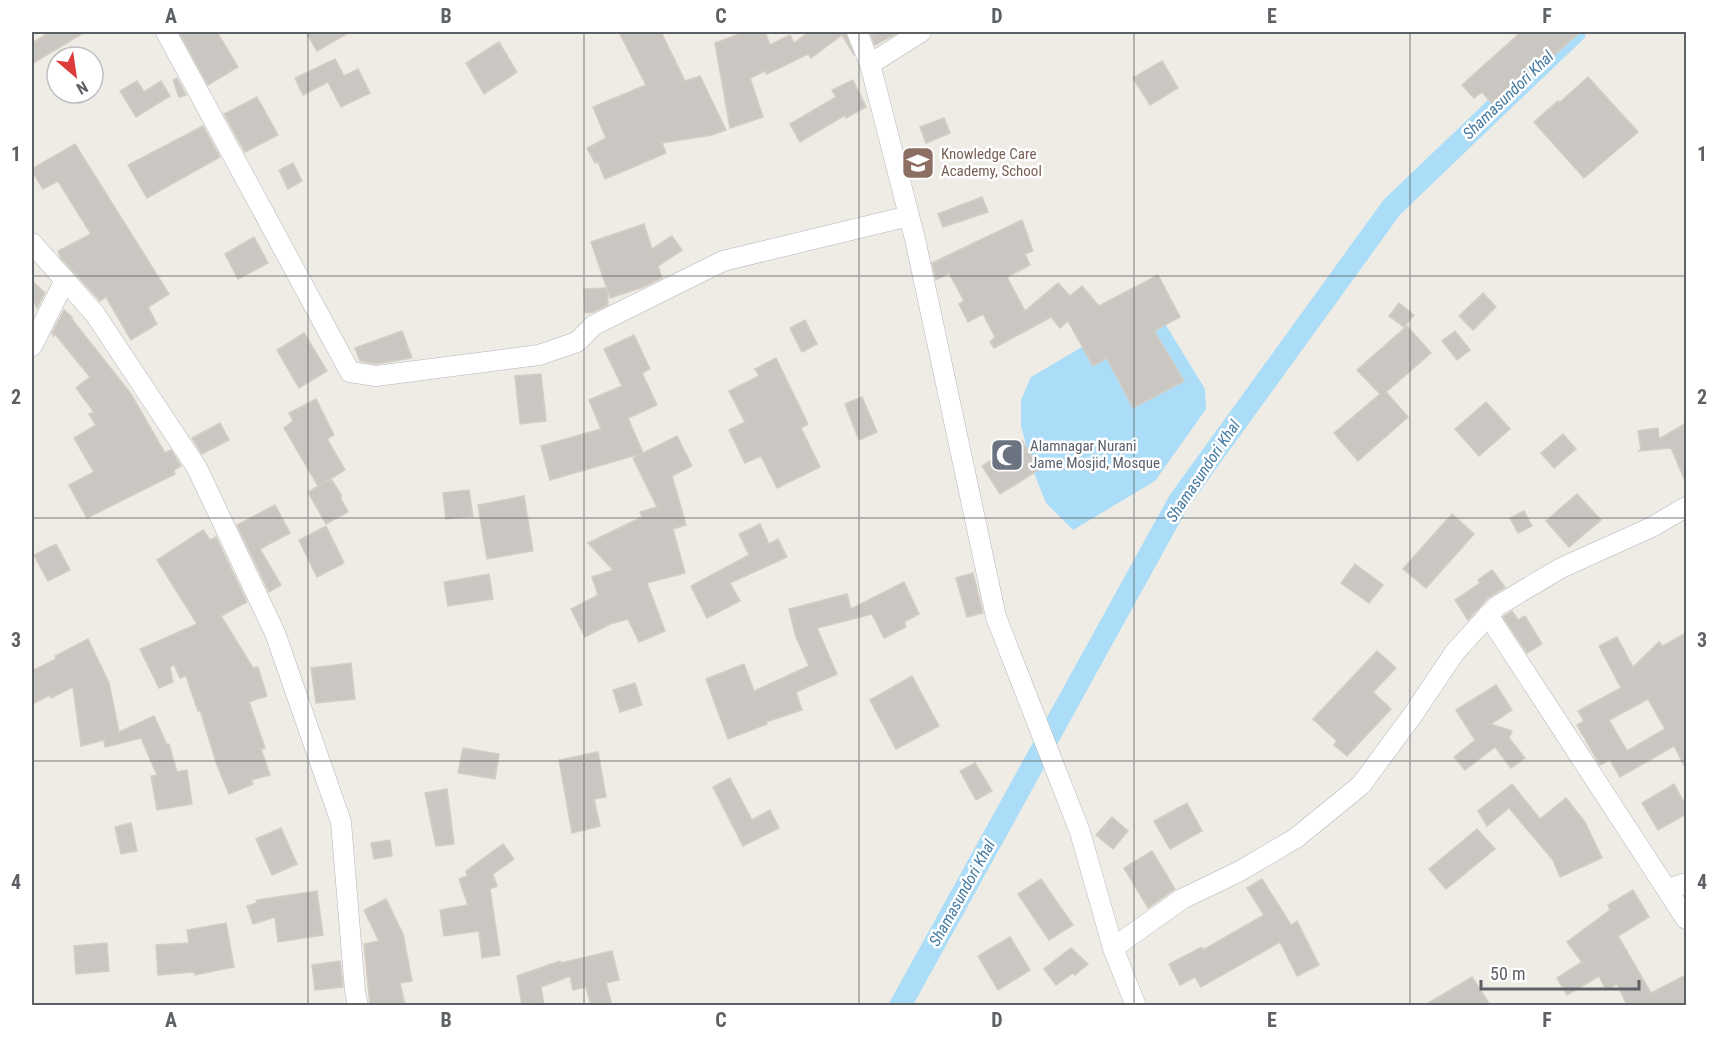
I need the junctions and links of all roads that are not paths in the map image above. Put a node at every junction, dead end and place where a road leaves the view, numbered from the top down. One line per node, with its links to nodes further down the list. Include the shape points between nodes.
1 (166, 32): 5 (street, via 350,372 376,376 539,356 577,342 594,325 723,261)
2 (857, 32): 4 (street)
3 (921, 32): 4 (street)
4 (870, 64): 5 (street)
5 (909, 216): 13 (street, via 996,617 1080,832)
6 (32, 243): 7 (street)
7 (65, 280): 8 (street); 14 (street, via 95,314 197,468 275,633 341,822)
8 (32, 346)
9 (1686, 507): 10 (street, via 1652,527 1561,568)
10 (1488, 615): 11 (street); 13 (street, via 1455,652 1360,785 1296,838 1182,899)
11 (1678, 886): 12 (street)
12 (1686, 919)
13 (1113, 948): 15 (street)
14 (358, 1005)
15 (1136, 1005)

